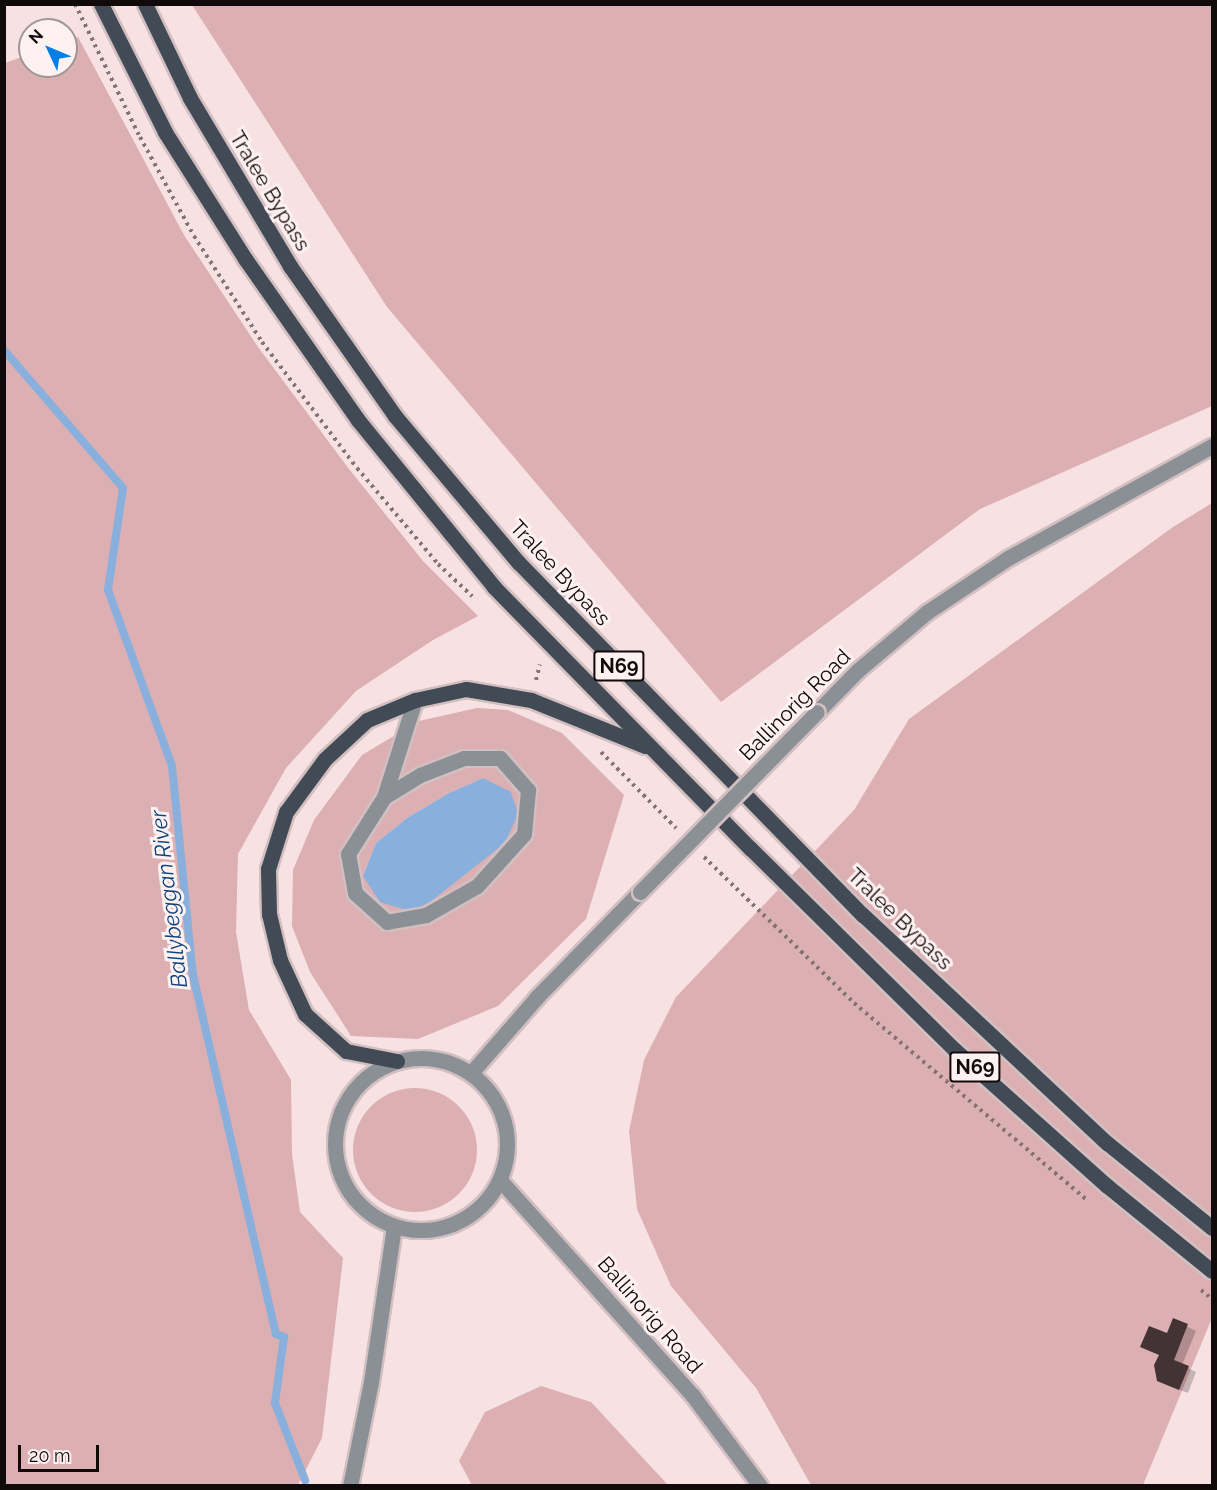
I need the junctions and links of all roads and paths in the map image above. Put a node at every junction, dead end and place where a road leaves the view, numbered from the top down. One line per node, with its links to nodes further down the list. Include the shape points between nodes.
1 (101, 4): 6 (main road, N69, via 165,132 246,260 358,420 494,587)
2 (145, 4): 15 (main road, Tralee Bypass / N69, via 190,98 290,266 395,416 519,563 863,915 1107,1143)
3 (1212, 446): 11 (street, Ballinorig Road, bridge, via 1008,558 927,612 817,712 537,997)
4 (415, 700): 6 (main road, via 466,689 531,700); 7 (street); 10 (main road, via 367,720 325,759 286,812 268,869 269,914 277,948 305,1014 346,1051)
5 (595, 748): 8 (path)
6 (651, 749): 16 (main road, N69, via 955,1050 1106,1185)
7 (384, 797): 7 (street, via 348,854 356,893 387,922 426,915 477,885 524,834 528,790 500,758 464,758 420,775)
8 (683, 836)
9 (699, 852): 13 (path, via 854,1003)
10 (397, 1061): 11 (street, via 423,1057 448,1062); 14 (street, via 372,1072 352,1091 339,1116 334,1143 338,1170 350,1195 369,1214)
11 (471, 1073): 12 (street, via 501,1110 507,1133 507,1157)
12 (500, 1180): 14 (street, via 486,1201 444,1228 419,1231); 20 (street, Ballinorig Road, via 693,1396)
13 (1088, 1201)
14 (394, 1227): 19 (street, via 371,1382)
15 (1212, 1228)
16 (1212, 1271)
17 (1195, 1285): 18 (path)
18 (1212, 1299)
19 (350, 1485)
20 (760, 1485)

